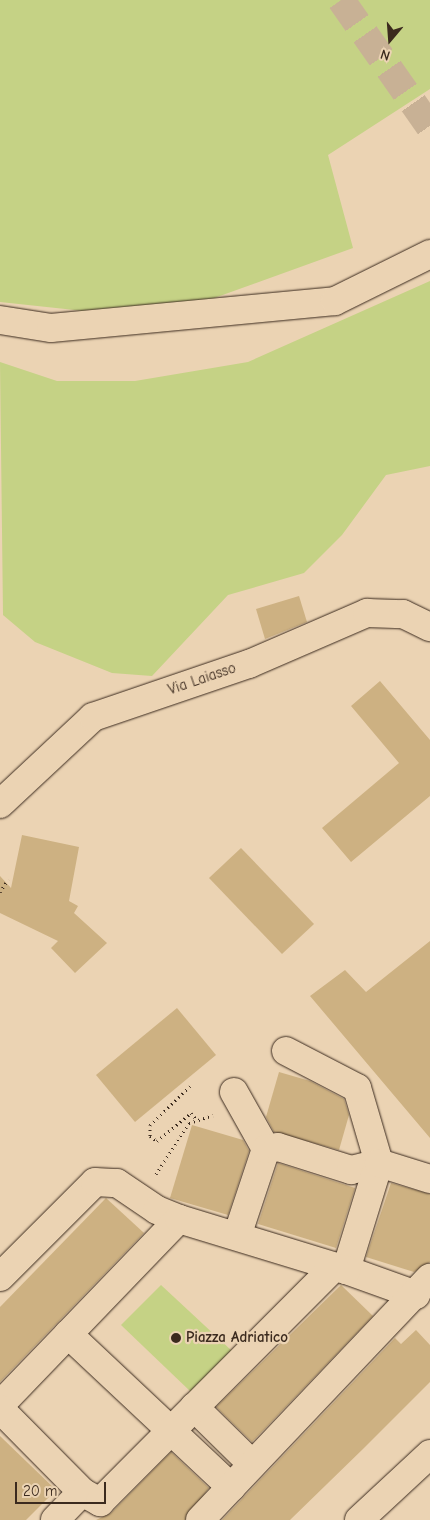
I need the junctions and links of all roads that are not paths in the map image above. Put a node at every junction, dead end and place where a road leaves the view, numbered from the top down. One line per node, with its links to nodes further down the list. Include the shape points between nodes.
1 (430, 254): 2 (street, via 335,301 51,328)
2 (0, 320)
3 (430, 627): 4 (street, Via Laiasso, via 403,614 367,613 249,664 93,718)
4 (0, 804)
5 (286, 1051): 8 (street, via 357,1088)
6 (238, 1100): 7 (street)
7 (266, 1149): 8 (street, via 278,1147 351,1170); 11 (street)
8 (379, 1163): 9 (street); 12 (street)
9 (430, 1179)
10 (180, 1219): 11 (street); 13 (street, via 111,1181 89,1185); 15 (street)
11 (237, 1236): 12 (street)
12 (340, 1268): 14 (street); 17 (street)
13 (0, 1277)
14 (423, 1287): 20 (street)
15 (68, 1334): 16 (street); 18 (street)
16 (2, 1406): 22 (street)
17 (194, 1407): 18 (street); 20 (street)
18 (172, 1430): 21 (street); 22 (street, via 100,1502)
19 (430, 1454): 25 (street)
20 (252, 1464): 21 (street)
21 (231, 1487): 24 (street)
22 (82, 1492): 23 (street)
23 (55, 1520)
24 (200, 1520)
25 (359, 1520)

